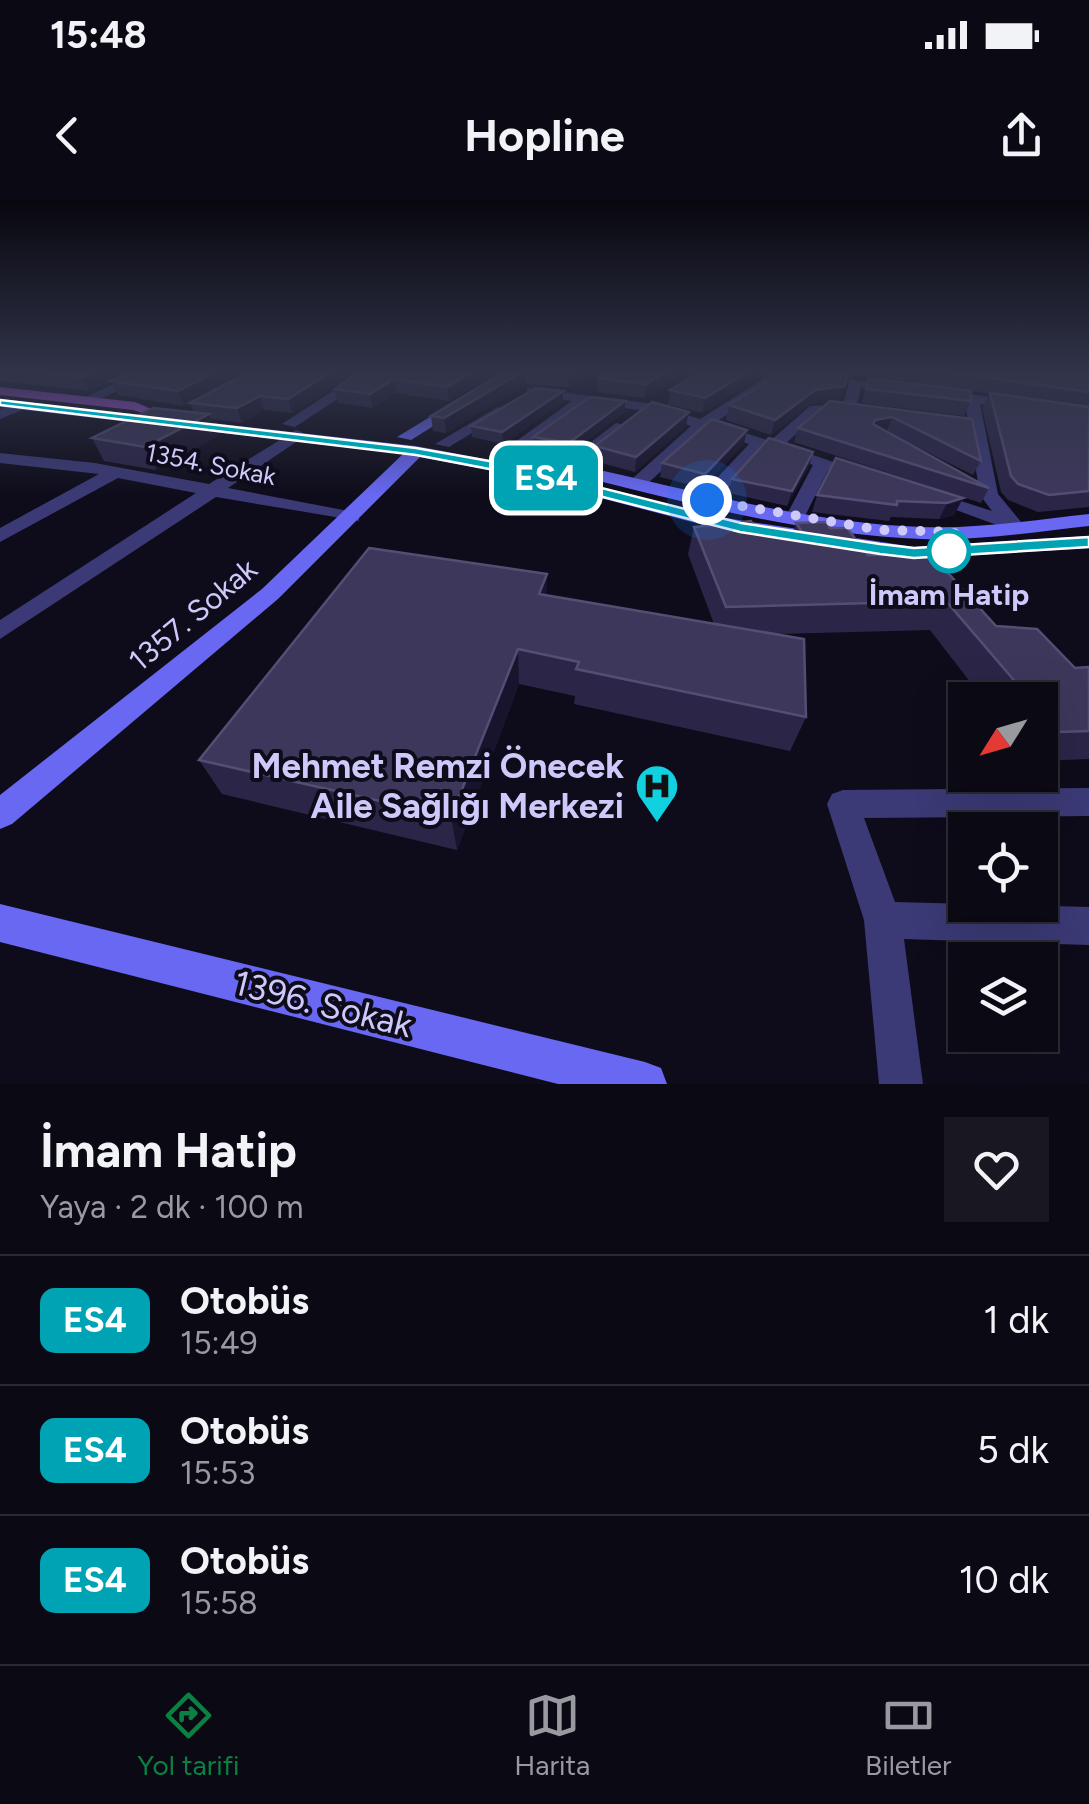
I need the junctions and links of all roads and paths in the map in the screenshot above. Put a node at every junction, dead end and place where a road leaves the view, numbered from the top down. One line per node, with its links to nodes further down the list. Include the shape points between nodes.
1 (76, 413): 12 (main road)
2 (139, 413): 12 (main road)
3 (316, 413): 14 (street)
4 (455, 413): 15 (street, 1357. Sokak)
5 (494, 413): 16 (street)
6 (558, 413): 18 (street)
7 (639, 413): 21 (street)
8 (682, 413): 13 (street)
9 (718, 413): 13 (street)
10 (809, 413): 17 (street)
11 (968, 413): 32 (street, via 981,491)
12 (142, 414): 14 (street)
13 (704, 422): 17 (street); 24 (street)
14 (293, 430): 15 (street); 26 (street)
15 (411, 444): 16 (street); 27 (street); 30 (street, 1357. Sokak)
16 (442, 444): 18 (street)
17 (766, 445): 20 (street); 28 (street)
18 (505, 455): 21 (street)
19 (0, 458): 22 (street, 1354. Sokak)
20 (823, 463): 23 (street, via 852,465); 29 (street)
21 (567, 468): 24 (street)
22 (115, 472): 26 (street, 1354. Sokak); 33 (street)
23 (884, 482)
24 (638, 483): 27 (street, via 624,492); 28 (street)
25 (902, 488): 32 (street)
26 (214, 490): 30 (street, 1354. Sokak); 35 (street)
27 (596, 492): 34 (street, via 740,527 914,553)
28 (707, 500): 29 (street)
29 (796, 516): 32 (street, via 925,534)
30 (352, 517): 37 (street, 1357. Sokak, via 200,654)
31 (1089, 520): 32 (street)
32 (1016, 526)
33 (0, 536)
34 (1089, 542)
35 (0, 631)
36 (1089, 802): 38 (street, via 842,804)
37 (0, 814)
38 (883, 920): 40 (street); 42 (street)
39 (0, 923): 41 (street, 1396. Sokak)
40 (1089, 926)
41 (646, 1084)
42 (901, 1084)

